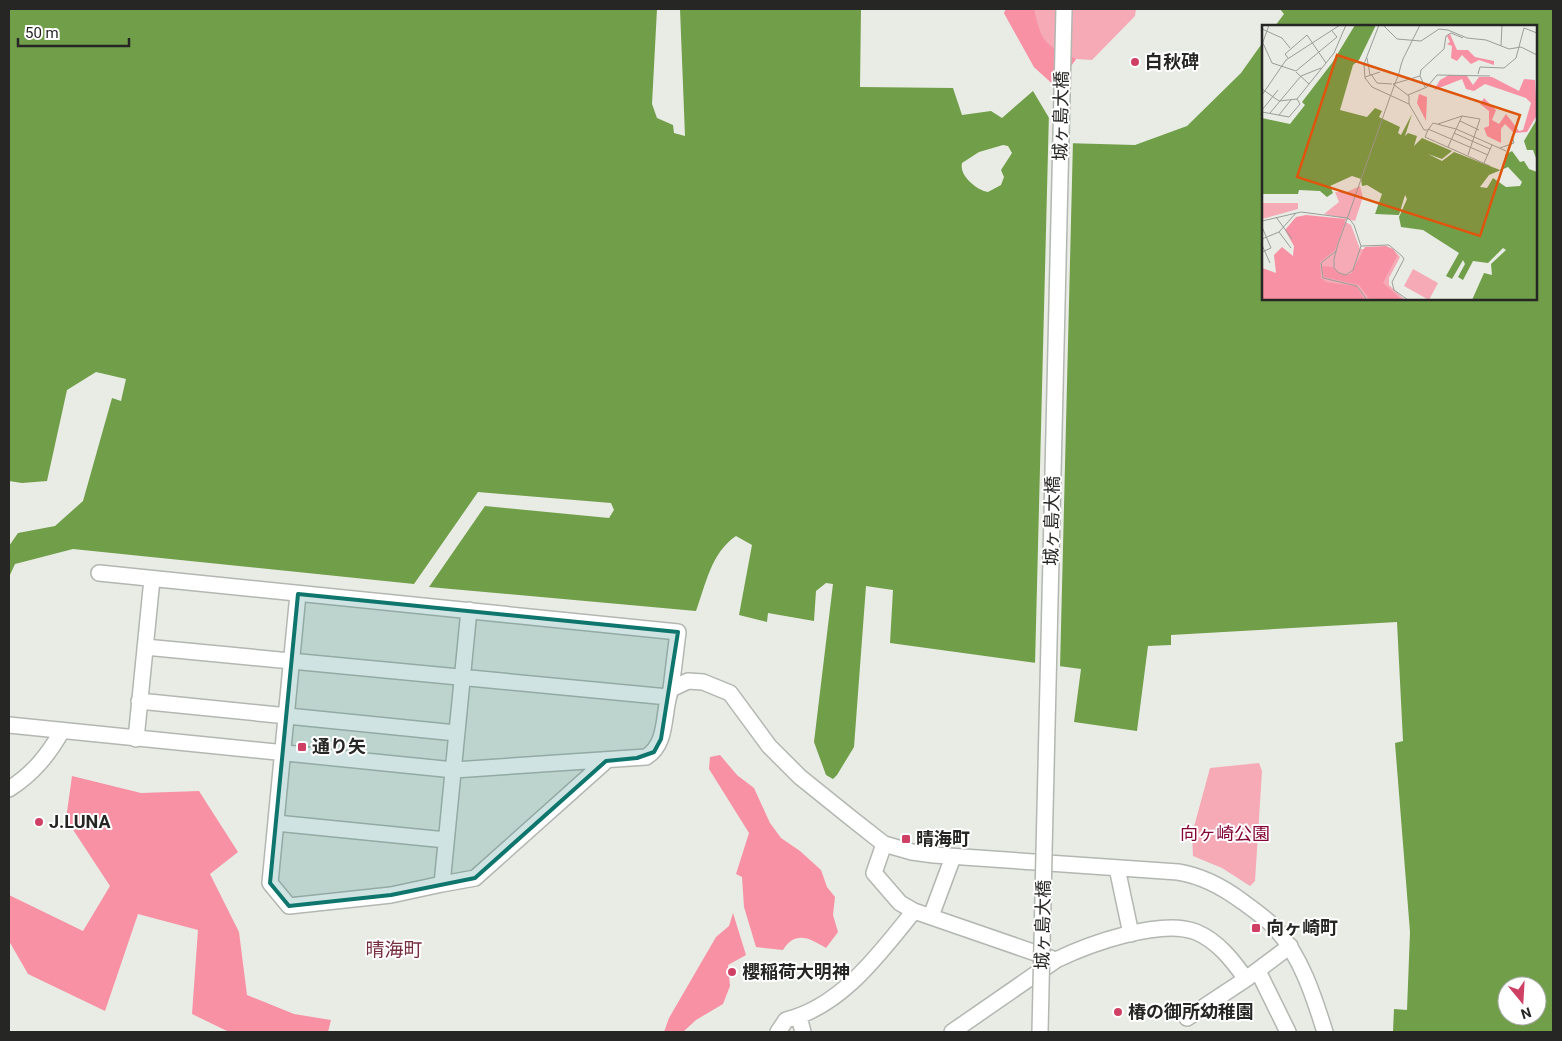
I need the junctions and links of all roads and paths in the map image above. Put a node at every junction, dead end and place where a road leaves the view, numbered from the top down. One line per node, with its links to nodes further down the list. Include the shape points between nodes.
1 (1064, 9): 37 (street, 城ヶ島大橋, bridge)
2 (99, 573): 3 (street)
3 (152, 579): 4 (street); 6 (street)
4 (298, 594): 5 (street); 7 (street)
5 (469, 610): 8 (street); 9 (street, via 678,632)
6 (145, 647): 7 (street); 10 (street)
7 (292, 661): 8 (street); 11 (street)
8 (462, 678): 9 (street); 14 (street)
9 (669, 693): 17 (street, via 661,739 654,752 637,758); 22 (street, via 688,681 703,682 730,693 769,746 800,777)
10 (139, 702): 11 (street); 15 (street)
11 (287, 715): 14 (street); 16 (street)
12 (9, 725): 13 (street)
13 (62, 731): 15 (street); 19 (street, via 48,755 26,778)
14 (456, 733): 18 (street)
15 (136, 739): 16 (street)
16 (283, 754): 18 (street); 20 (street)
17 (606, 760): 18 (street); 25 (street, via 475,878)
18 (454, 770): 21 (street)
19 (9, 788)
20 (276, 823): 21 (street); 25 (street, via 270,882 289,906 391,895)
21 (446, 840): 25 (street)
22 (884, 844): 23 (street, via 912,852); 26 (street, via 874,873 900,904)
23 (953, 857): 24 (street); 27 (street)
24 (1117, 868): 28 (street); 29 (street, via 1178,872 1210,881 1229,891 1274,927)
25 (442, 884)
26 (914, 910): 27 (street); 32 (street, via 879,955 846,987 815,1011)
27 (930, 916): 30 (street)
28 (1131, 934): 30 (street); 31 (street, via 1172,927 1198,932)
29 (1290, 946): 31 (street); 39 (street)
30 (1056, 960): 36 (street)
31 (1252, 975): 33 (street); 38 (street)
32 (800, 1017): 34 (street, via 786,1020); 35 (street)
33 (1187, 1018)
34 (778, 1032)
35 (803, 1032)
36 (952, 1032)
37 (1040, 1032)
38 (1288, 1032)
39 (1325, 1032)

